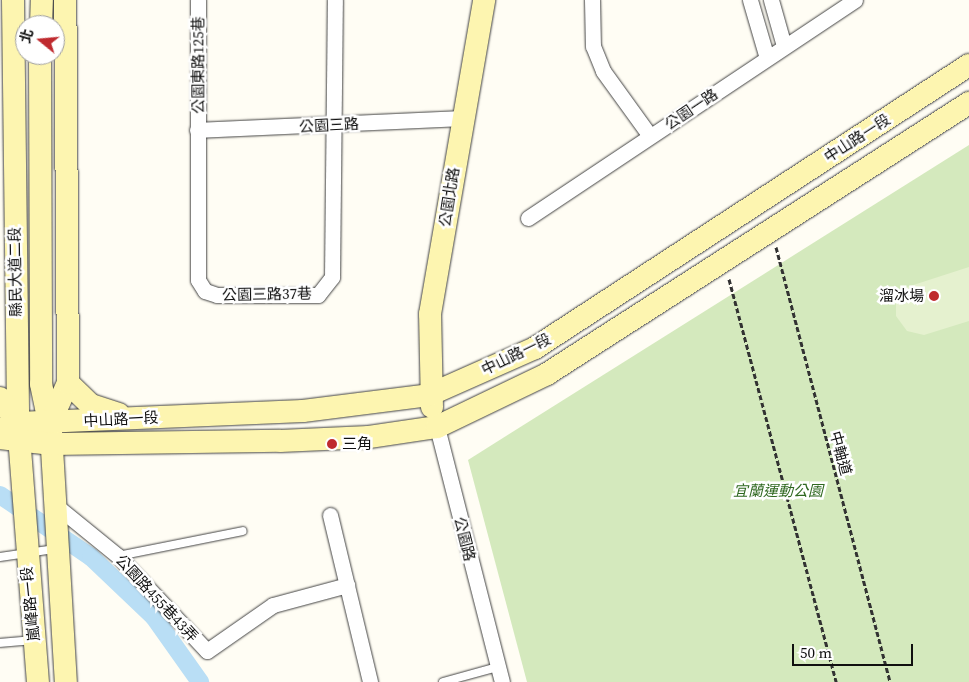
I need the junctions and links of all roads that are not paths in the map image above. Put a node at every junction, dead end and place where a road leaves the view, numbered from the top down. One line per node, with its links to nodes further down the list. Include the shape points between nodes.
1 (13, 0): 19 (street, 縣民大道二段)
2 (66, 0): 11 (street)
3 (198, 0): 18 (street, 公園東路125巷)
4 (335, 0): 17 (street)
5 (484, 0): 16 (street, 公園北路)
6 (592, 0): 20 (street, via 593,46 602,70)
7 (750, 0): 12 (street)
8 (771, 0): 10 (street)
9 (855, 0): 10 (street, 公園一路)
10 (784, 46): 12 (street, 公園一路)
11 (65, 55): 23 (street)
12 (767, 58): 20 (street, 公園一路)
13 (40, 65): 29 (street, 縣民大道二段, via 42,384)
14 (969, 65): 24 (street, 中山路一段, via 535,348)
15 (969, 103): 27 (street, 中山路一段, via 547,374)
16 (461, 118): 17 (street, 公園三路); 24 (street, 公園北路, via 430,314)
17 (333, 125): 18 (street, 公園三路); 18 (street, 公園三路37巷, via 332,276 318,295 205,291 198,280)
18 (197, 130)
19 (12, 133): 21 (street); 28 (street, 縣民大道二段)
20 (650, 136): 22 (street, 公園一路)
21 (0, 164)
22 (528, 218)
23 (68, 383): 26 (street, via 91,405); 29 (street)
24 (429, 395): 26 (street, 中山路一段, via 303,411); 27 (street, 公園路)
25 (0, 398): 28 (street)
26 (137, 418): 29 (street, 中山路一段)
27 (437, 427): 29 (street, 中山路一段, via 369,437 280,441); 40 (street, 公園路)
28 (10, 433): 29 (street, 中山路一段); 34 (street, 嵐峰路一段, via 21,470)
29 (51, 433): 30 (street)
30 (54, 510): 33 (street, 嵐峰路一段); 35 (street, 公園路455巷43弄)
31 (330, 515): 37 (street)
32 (243, 531): 35 (lane)
33 (57, 548): 34 (lane); 42 (street, 嵐峰路一段)
34 (25, 554): 36 (lane); 38 (street, 嵐峰路一段)
35 (118, 556): 37 (street, 公園路455巷43弄, via 207,651 273,605)
36 (0, 557)
37 (347, 585): 43 (street)
38 (34, 640): 39 (lane); 41 (street, 嵐峰路一段)
39 (0, 643)
40 (498, 667): 44 (lane); 45 (street, 公園路)
41 (38, 682)
42 (66, 682)
43 (370, 682)
44 (443, 682)
45 (502, 682)

